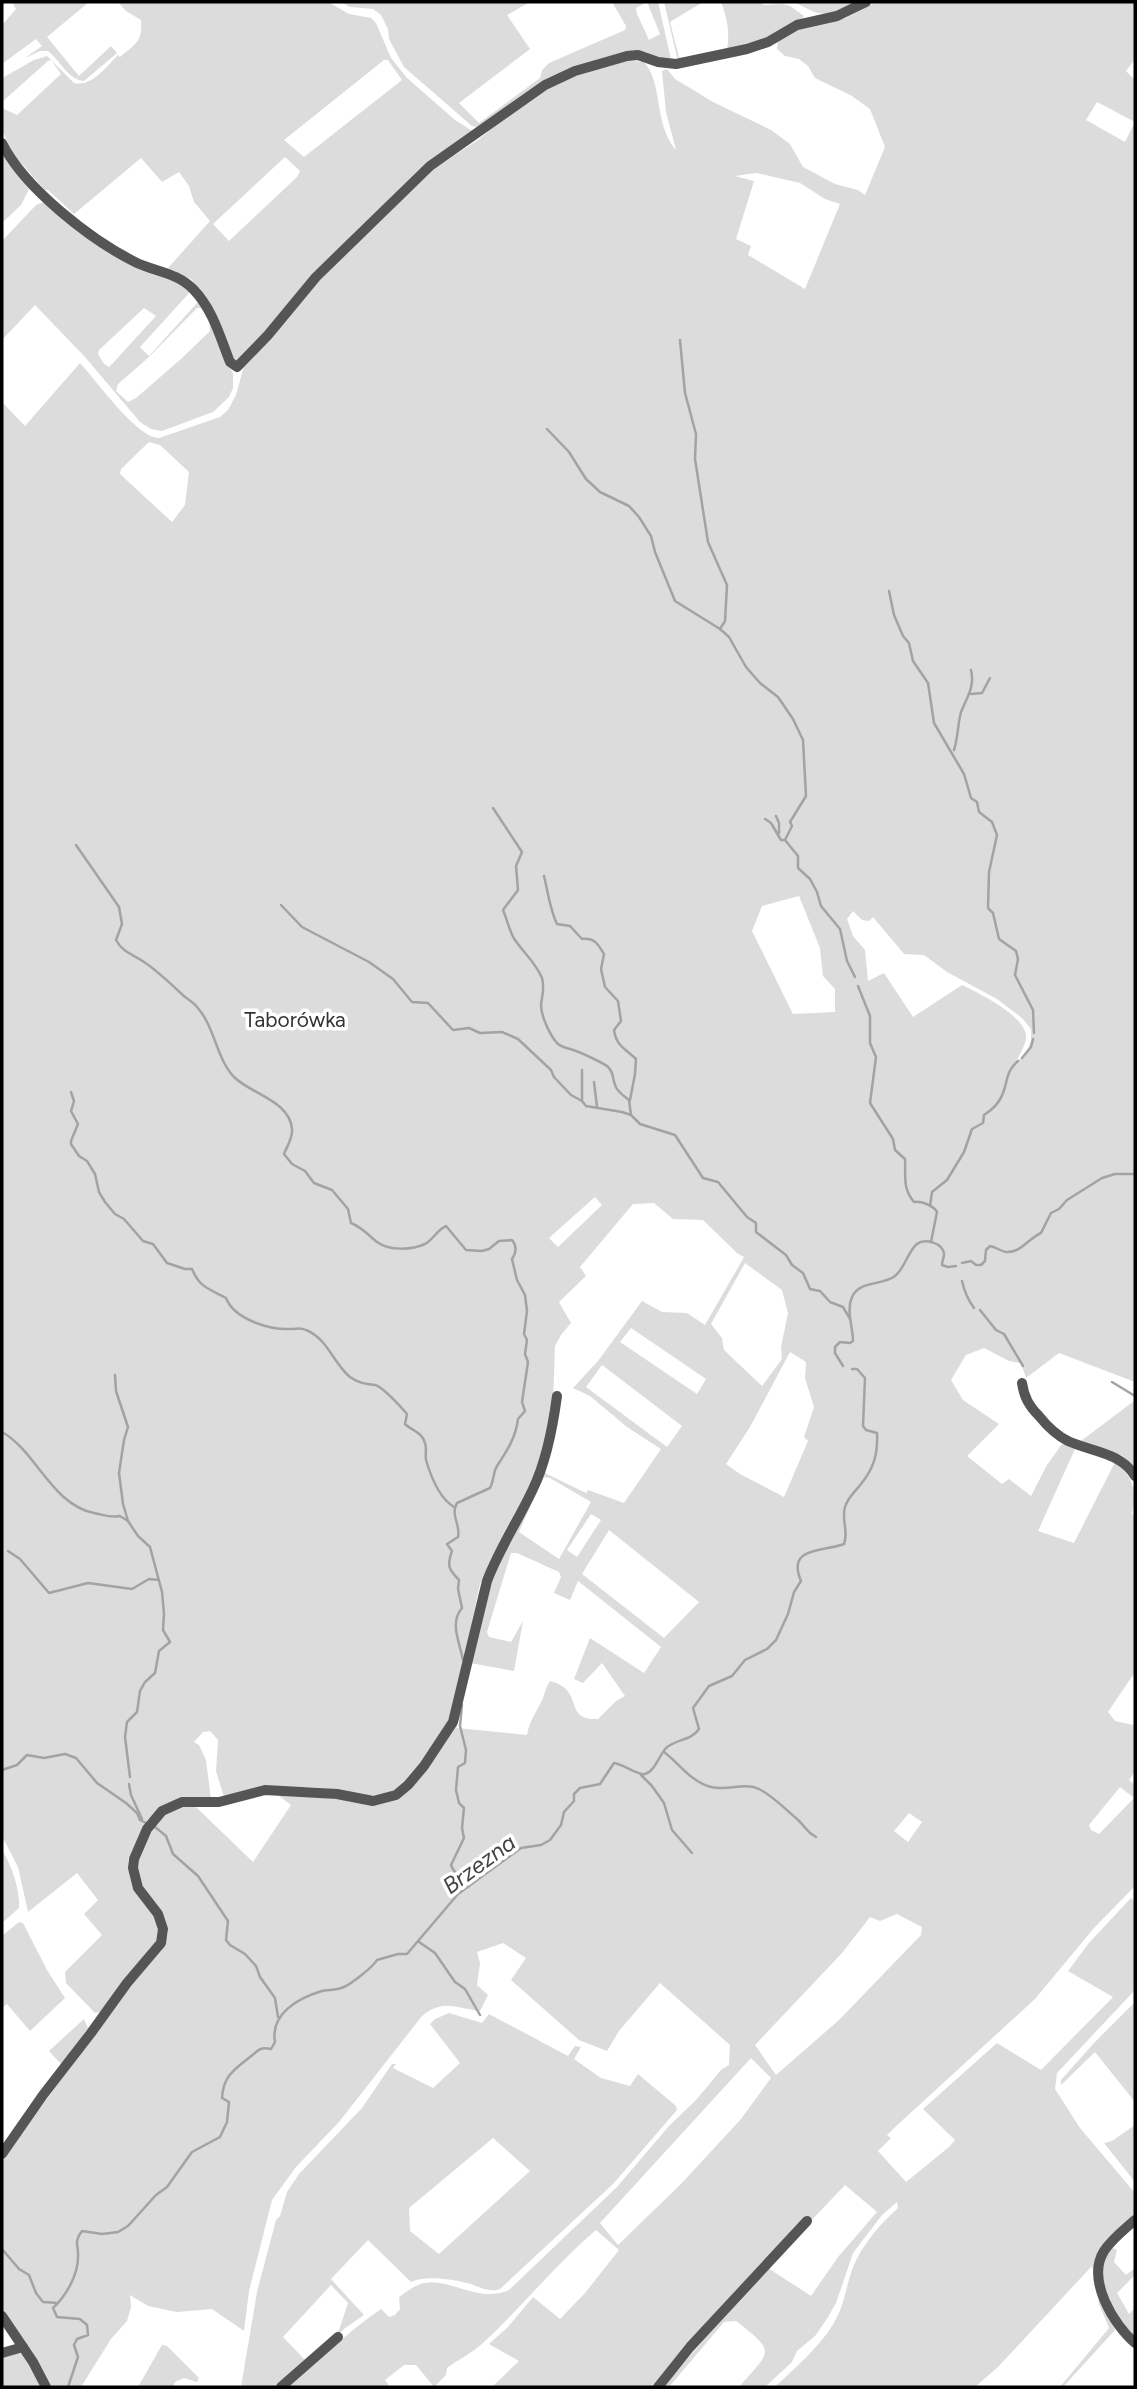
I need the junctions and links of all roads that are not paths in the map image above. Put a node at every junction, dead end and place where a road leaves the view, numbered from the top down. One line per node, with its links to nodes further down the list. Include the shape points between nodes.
1 (866, 2): 2 (street, via 837,16 797,25 747,49 671,65 627,56 545,85 430,166 323,270 237,366 230,362 209,310 195,290 175,276 131,260 90,234 31,184)
2 (2, 143)
3 (1022, 1382): 5 (street, via 1030,1407 1056,1434 1118,1458)
4 (557, 1396): 6 (street, via 534,1488 487,1581 453,1722 424,1766 396,1795 380,1801 276,1790 219,1802 182,1802 162,1811 147,1829 133,1868 138,1888 158,1914 161,1943)
5 (1135, 1476)
6 (2, 2154)
7 (1135, 2220): 11 (street, via 1105,2251 1100,2270 1109,2312)
8 (807, 2221): 16 (street)
9 (2, 2316): 12 (street)
10 (338, 2336): 15 (street)
11 (1135, 2343)
12 (23, 2347): 13 (street); 14 (street)
13 (2, 2353)
14 (46, 2387)
15 (281, 2387)
16 (657, 2387)

